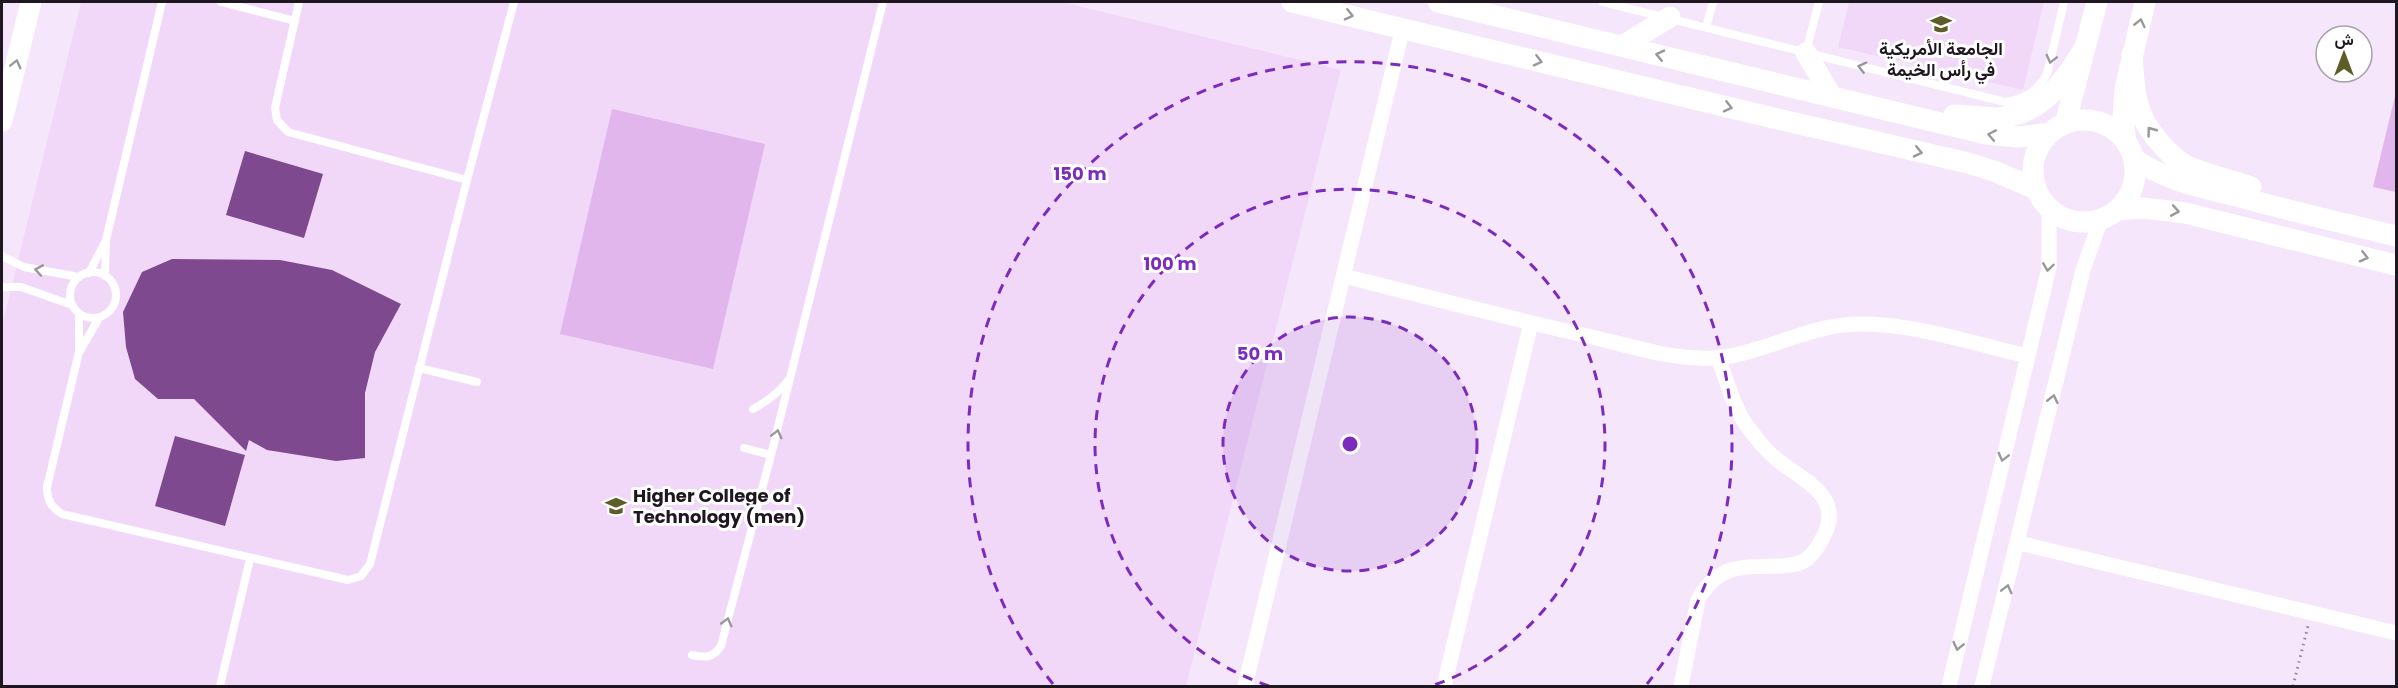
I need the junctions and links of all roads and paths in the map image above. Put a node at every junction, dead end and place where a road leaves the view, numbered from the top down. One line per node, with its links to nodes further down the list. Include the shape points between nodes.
1 (31, 2): 25 (main road, one-way to 1)
2 (162, 2): 34 (lane)
3 (221, 2): 16 (lane)
4 (299, 2): 16 (lane)
5 (514, 2): 28 (lane)
6 (883, 2): 50 (lane)
7 (1292, 2): 17 (main road, one-way to 17)
8 (1438, 2): 19 (main road)
9 (1604, 2): 15 (lane)
10 (1713, 2): 18 (lane)
11 (1820, 2): 21 (lane)
12 (2064, 2): 21 (lane, one-way to 21, via 2047,74 2034,91 2015,100 1994,100)
13 (2097, 2): 20 (main road)
14 (2145, 2): 22 (main road, one-way to 14)
15 (1670, 17): 18 (lane); 19 (main road)
16 (295, 21): 28 (lane, via 275,108 277,120 288,132)
17 (1403, 27): 29 (main road, one-way to 29, via 1968,163); 39 (street)
18 (1707, 27): 21 (lane)
19 (1622, 46): 23 (main road, one-way to 19)
20 (2085, 47): 24 (main road, via 2055,91 2019,114 1999,118); 26 (main road)
21 (1806, 53): 23 (main road)
22 (2132, 54): 27 (main road, via 2123,104); 31 (main road, one-way to 22, via 2253,188 2201,171 2172,155 2142,119 2136,102)
23 (1832, 97): 24 (main road)
24 (1925, 118): 26 (main road, one-way to 24, via 2031,137 2002,136)
25 (2, 121)
26 (2057, 128): 27 (main road, via 2082,120 2099,122 2114,130); 29 (main road, via 2040,145 2034,159)
27 (2130, 150): 31 (main road, via 2151,170 2168,177); 32 (main road, via 2135,172 2133,186 2127,199)
28 (467, 180): 49 (lane)
29 (2036, 189): 30 (main road)
30 (2049, 208): 32 (main road, via 2074,221 2087,222); 47 (street, one-way to 47, via 2049,268)
31 (2290, 211): 33 (main road)
32 (2109, 215): 36 (main road, one-way to 36, via 2143,208 2186,213); 55 (street, one-way to 32, via 2083,270)
33 (2397, 236)
34 (106, 240): 37 (lane); 38 (lane)
35 (2, 256): 40 (lane, one-way to 35, via 24,267)
36 (2397, 265)
37 (89, 273): 38 (lane); 40 (lane)
38 (105, 276): 44 (lane, via 112,282 116,299 113,307)
39 (1344, 276): 45 (street); 61 (street)
40 (79, 277): 42 (lane, via 72,285)
41 (2, 287): 42 (lane, via 21,287)
42 (72, 305): 43 (lane)
43 (79, 314): 44 (lane); 46 (lane)
44 (99, 318): 46 (lane)
45 (1531, 323): 48 (street, via 1681,357); 62 (street)
46 (79, 352): 56 (lane, via 47,487 50,504 62,514)
47 (2027, 357): 48 (street, via 1914,330 1851,324 1798,334); 64 (street, one-way to 64)
48 (1718, 358): 63 (street, via 1746,424 1772,456 1822,494 1827,529 1807,559 1795,565 1735,568 1704,589 1696,606)
49 (419, 368): 51 (lane); 56 (lane, via 370,564 362,576 348,580)
50 (791, 375): 52 (lane, via 782,389); 54 (lane, one-way to 50)
51 (477, 382)
52 (753, 409)
53 (744, 448): 54 (lane)
54 (771, 455): 59 (lane, one-way to 54, via 712,656 721,646)
55 (2019, 543): 57 (street); 65 (street, one-way to 55)
56 (250, 559): 60 (lane)
57 (2311, 613): 58 (street); 66 (path)
58 (2397, 633)
59 (692, 655)
60 (220, 687)
61 (1245, 687)
62 (1444, 687)
63 (1681, 687)
64 (1949, 687)
65 (1983, 687)
66 (2293, 687)

